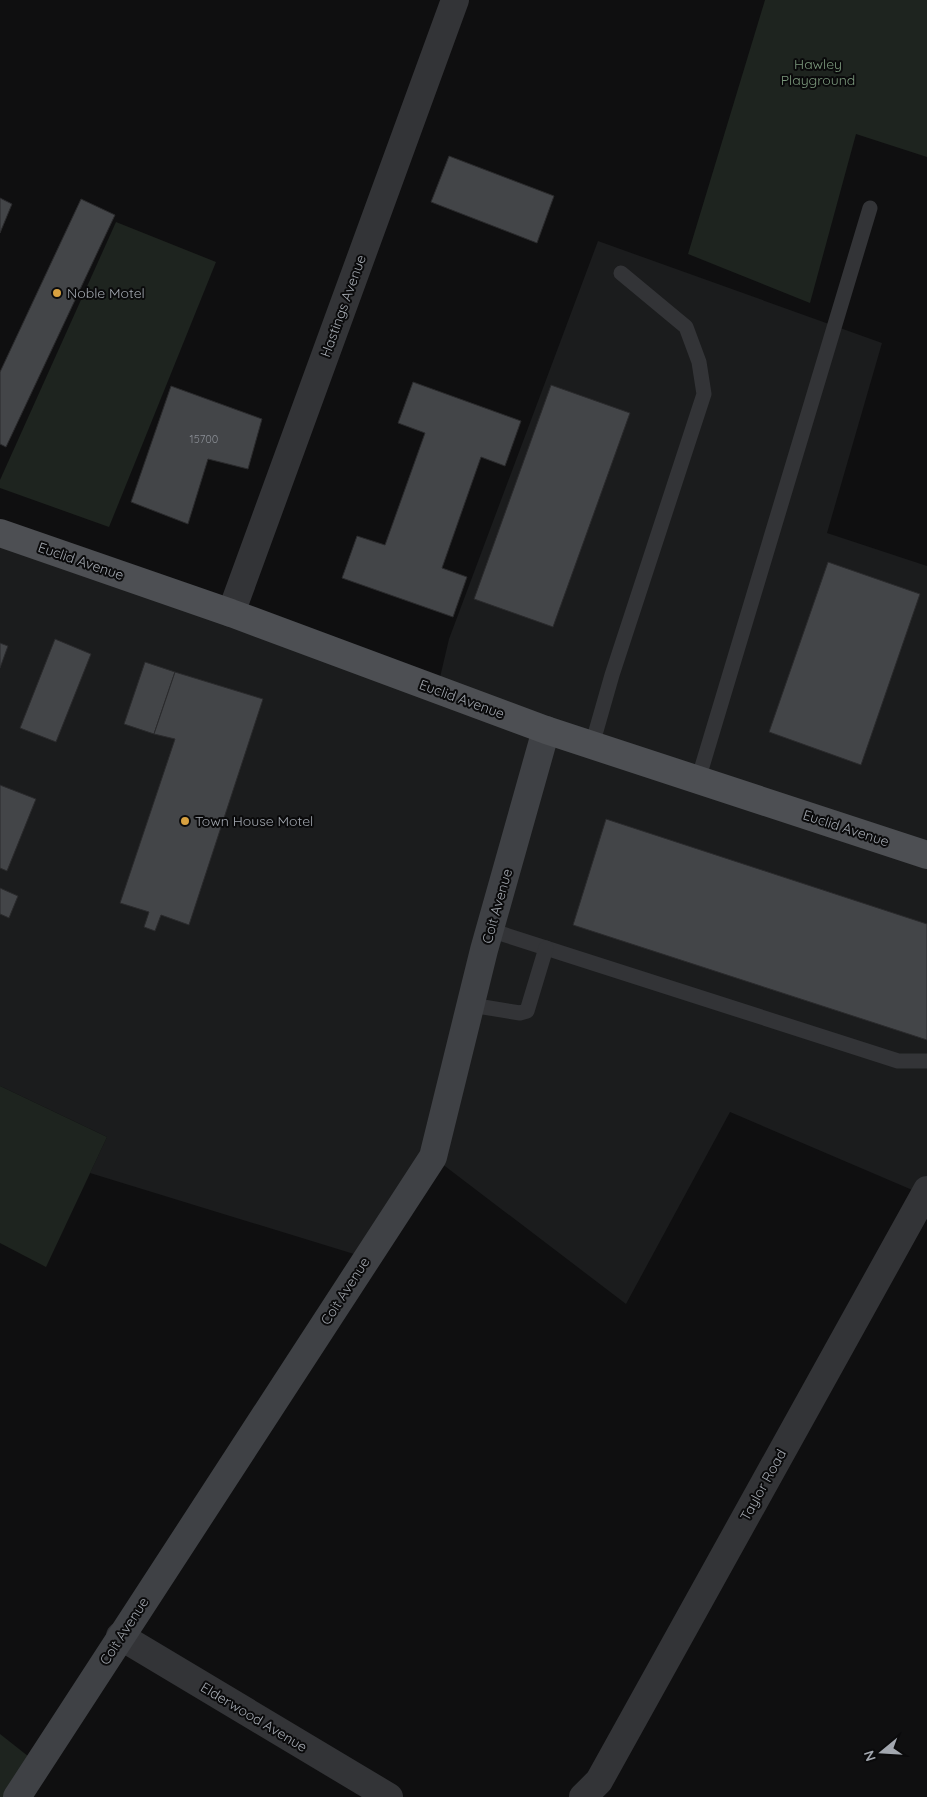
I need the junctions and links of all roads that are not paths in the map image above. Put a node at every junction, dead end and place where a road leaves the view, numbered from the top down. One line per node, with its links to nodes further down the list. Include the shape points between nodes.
1 (455, 0): 5 (street, Hastings Avenue)
2 (870, 208): 8 (lane)
3 (621, 273): 7 (lane, via 686,327 699,362 704,394 612,674)
4 (0, 533): 5 (main road, Euclid Avenue)
5 (231, 613): 6 (main road, Euclid Avenue)
6 (546, 730): 7 (main road, Euclid Avenue); 10 (street, Coit Avenue)
7 (592, 745): 8 (main road, Euclid Avenue)
8 (698, 780): 9 (main road, Euclid Avenue)
9 (927, 855)
10 (490, 930): 11 (lane); 12 (street, Coit Avenue)
11 (546, 948): 12 (lane, via 527,1010 520,1013); 13 (lane, via 898,1061)
12 (471, 1005): 15 (street, Coit Avenue, via 433,1157)
13 (927, 1061)
14 (927, 1190): 16 (street, Taylor Road)
15 (120, 1636): 17 (street, Coit Avenue); 18 (street, Elderwood Avenue)
16 (591, 1789)
17 (17, 1797)
18 (388, 1797)

